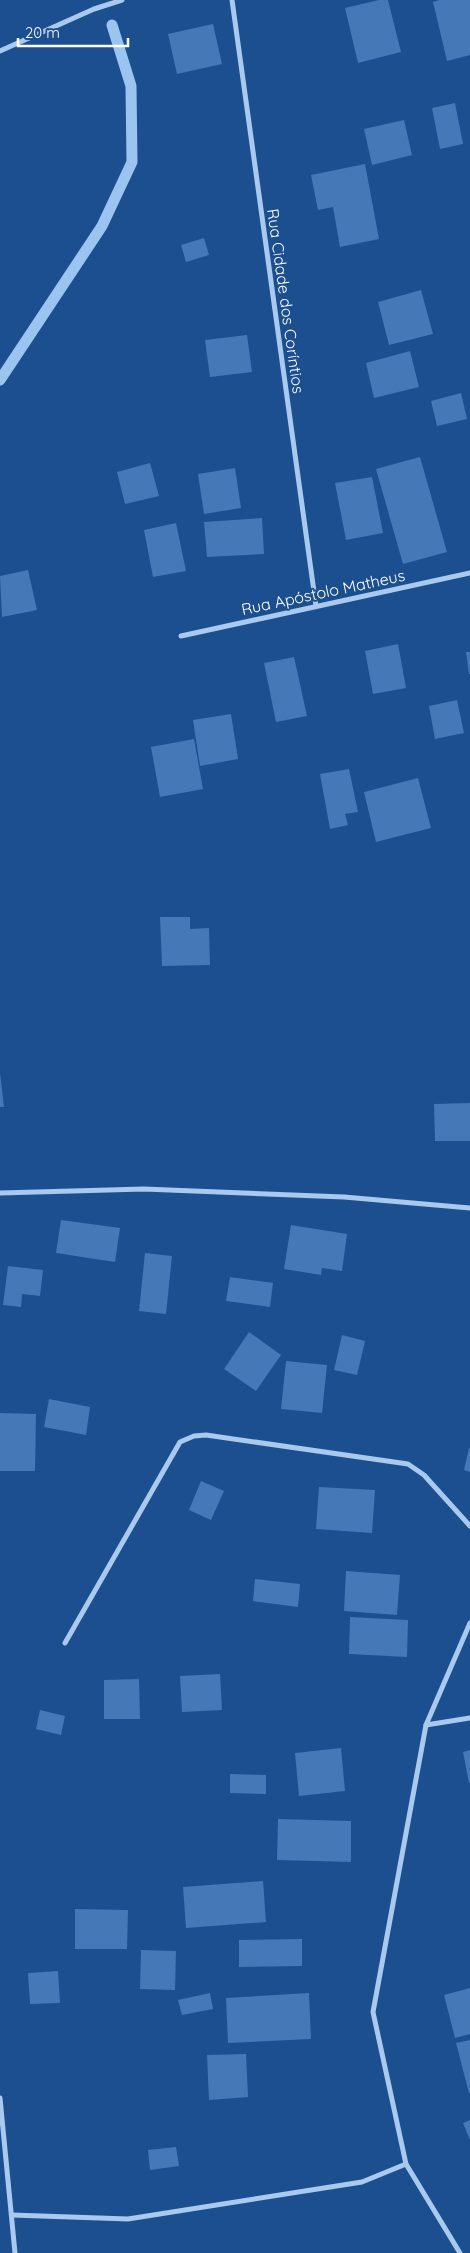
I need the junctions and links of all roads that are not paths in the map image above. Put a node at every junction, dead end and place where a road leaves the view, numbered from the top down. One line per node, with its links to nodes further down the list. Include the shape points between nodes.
1 (122, 0): 3 (street)
2 (232, 0): 5 (street, Rua Cidade dos Coríntios)
3 (0, 51)
4 (470, 574): 5 (street, Rua Apóstolo Matheus)
5 (316, 606): 6 (street, Rua Apóstolo Matheus)
6 (181, 636)
7 (0, 1194): 8 (street, via 144,1189 344,1197)
8 (470, 1208)
9 (470, 1526): 11 (street, via 424,1475 408,1464 206,1435 194,1436 180,1442)
10 (470, 1623): 13 (street)
11 (65, 1643)
12 (470, 1718): 13 (street)
13 (426, 1725): 15 (street, via 373,2012)
14 (0, 2098): 16 (street)
15 (406, 2164): 16 (street, via 362,2182 128,2219); 18 (street)
16 (12, 2215): 17 (street)
17 (15, 2253)
18 (460, 2253)

